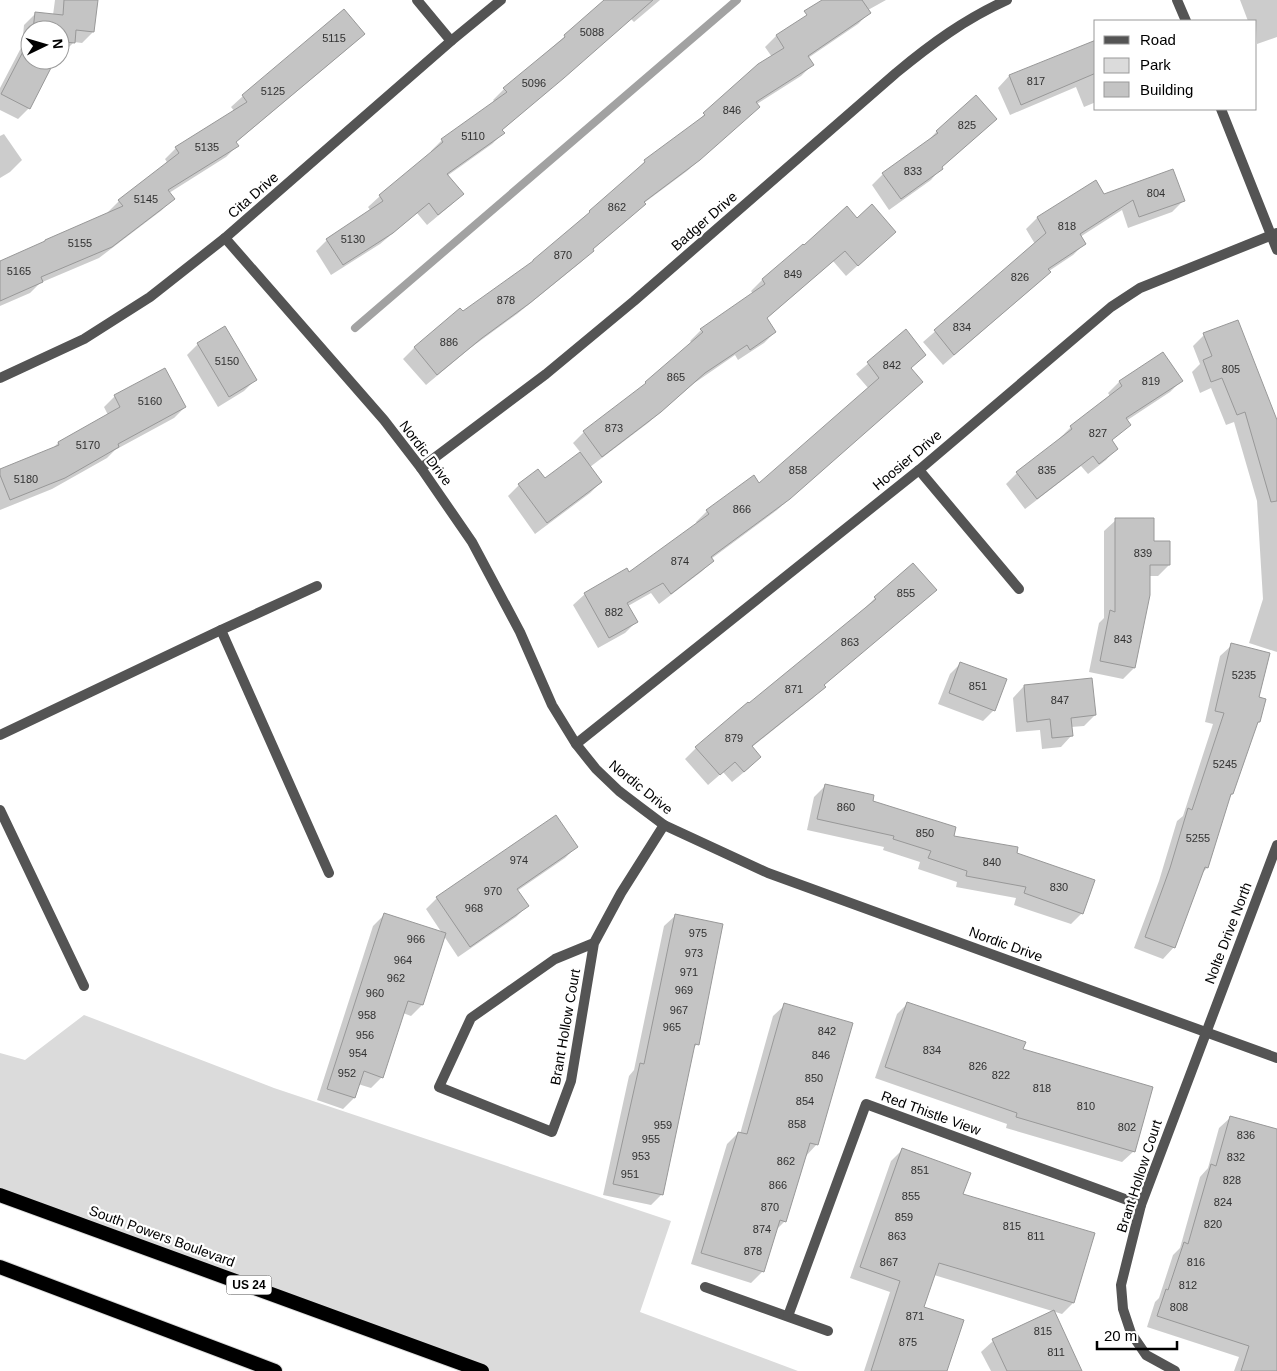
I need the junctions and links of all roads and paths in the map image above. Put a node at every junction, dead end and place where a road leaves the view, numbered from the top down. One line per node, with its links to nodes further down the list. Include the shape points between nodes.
1 (417, 0): 6 (street)
2 (501, 0): 6 (street, Cita Drive)
3 (1007, 0): 12 (street, Badger Drive, via 979,13 927,47 634,301 553,368)
4 (1177, 0): 5 (street)
5 (1186, 20)
6 (452, 41): 9 (street, Cita Drive)
7 (1221, 110): 8 (street)
8 (1274, 234): 10 (street); 13 (street, Hoosier Drive, via 1140,288 1111,307)
9 (225, 238): 11 (street, Cita Drive, via 150,297 84,339); 12 (street, Nordic Drive, via 384,420)
10 (1277, 250)
11 (0, 378)
12 (421, 468): 18 (street, Nordic Drive, via 472,542 520,632 552,705)
13 (919, 470): 15 (street); 18 (street, Hoosier Drive)
14 (317, 586): 16 (street)
15 (1019, 589)
16 (221, 630): 17 (street); 22 (street)
17 (0, 735)
18 (576, 744): 20 (street, Nordic Drive, via 619,791)
19 (0, 810): 24 (street)
20 (664, 825): 23 (street, Brant Hollow Court); 25 (street, Nordic Drive, via 768,872)
21 (1277, 845): 25 (street, Nolte Drive North)
22 (329, 873)
23 (594, 943): 23 (street, Brant Hollow Court, via 571,1081 552,1132 439,1087 471,1018 555,959)
24 (84, 986)
25 (1206, 1031): 26 (street, Nordic Drive); 28 (street, Brant Hollow Court)
26 (1277, 1058)
27 (0, 1195): 34 (highway, South Powers Boulevard / US 24)
28 (1141, 1205): 31 (street, Red Thistle View, via 866,1104); 35 (street, Brant Hollow Court, via 1121,1285 1123,1309 1131,1333 1146,1355)
29 (0, 1267): 33 (highway)
30 (705, 1288): 31 (street)
31 (788, 1316): 32 (street)
32 (828, 1331)
33 (275, 1371)
34 (482, 1371)
35 (1175, 1371)

